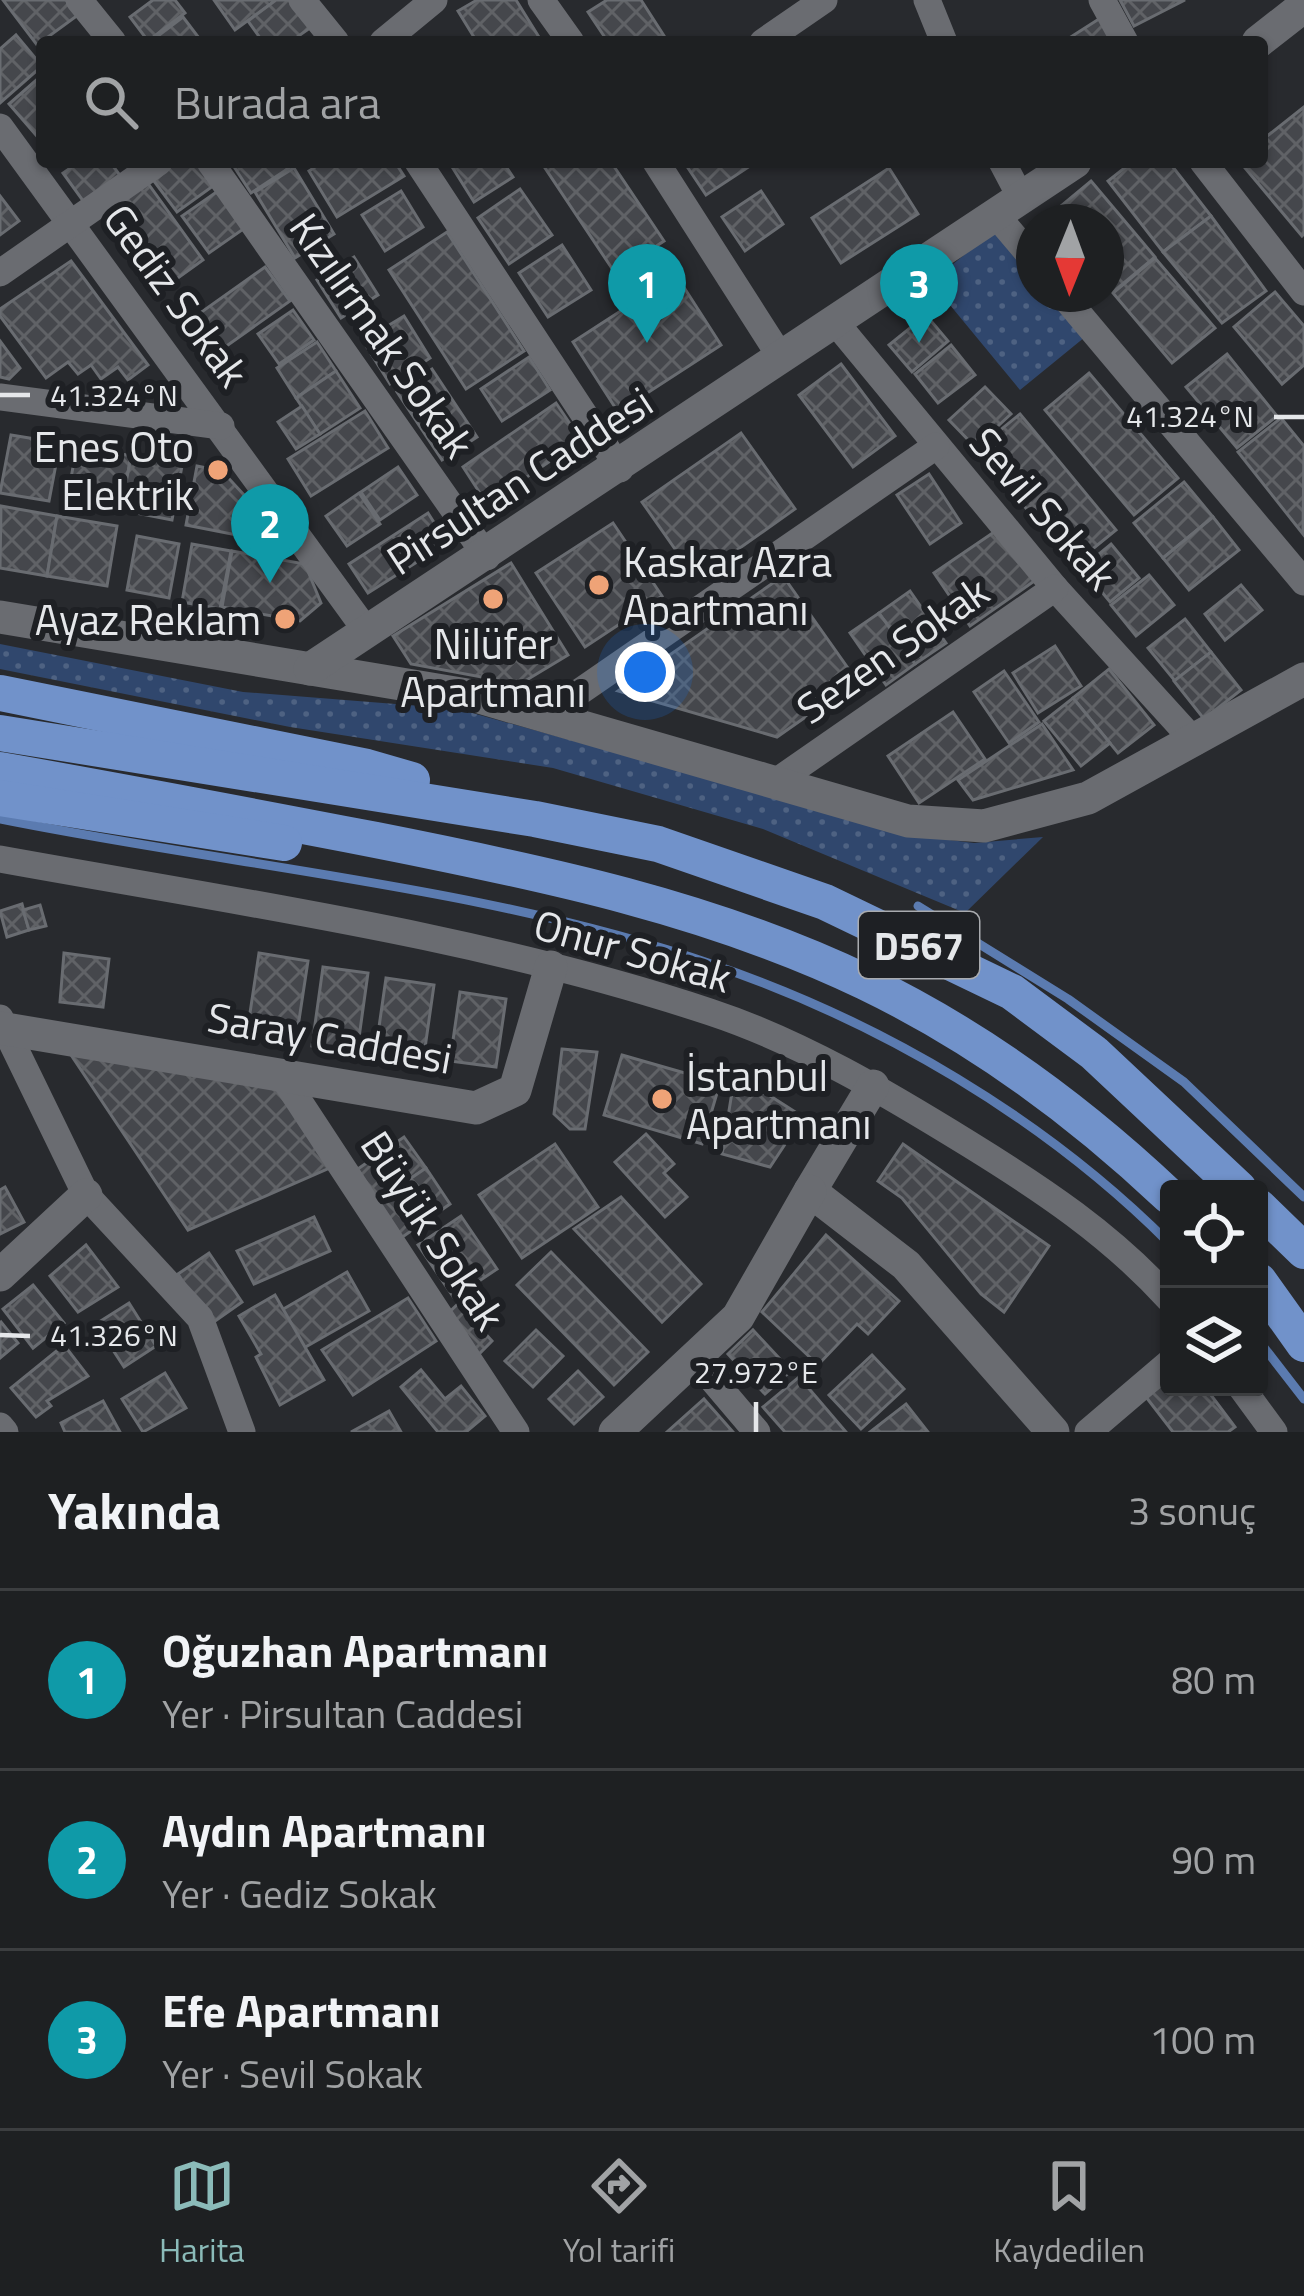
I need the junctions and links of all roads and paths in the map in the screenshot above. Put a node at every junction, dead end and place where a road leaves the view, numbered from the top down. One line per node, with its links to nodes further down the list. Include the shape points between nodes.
1 (79, 0): 9 (street)
2 (302, 0): 10 (street)
3 (434, 0): 11 (street)
4 (541, 0): 12 (street)
5 (824, 0): 13 (street)
6 (927, 0): 14 (street)
7 (1102, 0): 15 (street)
8 (1304, 6): 16 (street)
9 (108, 36)
10 (331, 36)
11 (390, 36)
12 (567, 36)
13 (772, 36)
14 (942, 36)
15 (1122, 36)
16 (1266, 36)
17 (0, 127): 27 (street, Gediz Sokak)
18 (151, 168): 27 (street)
19 (214, 168): 37 (street, Kızılırmak Sokak)
20 (422, 168): 36 (street)
21 (660, 168): 32 (street)
22 (1003, 168): 25 (street)
23 (1066, 168): 25 (street, Pirsultan Caddesi)
24 (1208, 168): 29 (street)
25 (1008, 207): 26 (street); 31 (street, Pirsultan Caddesi)
26 (1016, 223)
27 (74, 226): 28 (street); 34 (street, Gediz Sokak)
28 (0, 272)
29 (1304, 292)
30 (1077, 312): 38 (street)
31 (836, 323): 32 (street, Pirsultan Caddesi); 35 (street, Sevil Sokak)
32 (782, 359): 36 (street, Pirsultan Caddesi)
33 (0, 397): 34 (street)
34 (221, 426): 41 (street, Gediz Sokak)
35 (935, 446): 39 (street, Sevil Sokak); 45 (street)
36 (620, 469): 37 (street, Pirsultan Caddesi)
37 (487, 556): 41 (street, Pirsultan Caddesi)
38 (1304, 582)
39 (1055, 588): 47 (street, Sevil Sokak); 49 (street, Sezen Sokak)
40 (0, 617): 42 (street)
41 (368, 633): 42 (street, Pirsultan Caddesi)
42 (310, 669): 45 (street)
43 (1304, 679): 47 (street)
44 (0, 693): 51 (highway, via 367,766)
45 (546, 715): 49 (street)
46 (0, 733): 51 (highway, D567)
47 (1195, 742): 49 (street, via 1088,798 984,826 908,821)
48 (0, 770): 53 (highway, D567)
49 (777, 781)
50 (0, 798): 53 (highway, via 200,834)
51 (536, 819): 58 (highway, D567, via 658,844 826,902 1012,992 1094,1053)
52 (0, 859): 54 (street, Onur Sokak)
53 (538, 872): 59 (highway, D567, via 666,906 865,982 1088,1120)
54 (551, 967): 56 (street, Saray Caddesi, via 515,1090 476,1108); 57 (street, Onur Sokak, via 714,1013)
55 (1, 1025): 56 (street, Saray Caddesi); 61 (street)
56 (281, 1074): 72 (street, Büyük Sokak)
57 (873, 1086): 60 (street); 66 (street, Onur Sokak, via 1052,1194)
58 (1230, 1180)
59 (1160, 1188)
60 (810, 1192): 68 (street, via 738,1317); 75 (street, via 906,1264)
61 (86, 1195): 64 (street); 71 (street, via 200,1318)
62 (1268, 1216): 63 (highway)
63 (1304, 1251)
64 (0, 1275)
65 (1264, 1288): 67 (highway)
66 (1160, 1289)
67 (1304, 1344)
68 (695, 1359): 73 (street); 74 (street)
69 (1160, 1371): 76 (street)
70 (1248, 1396): 77 (street)
71 (242, 1432)
72 (516, 1432)
73 (615, 1432)
74 (757, 1432)
75 (1053, 1432)
76 (1088, 1432)
77 (1274, 1432)

